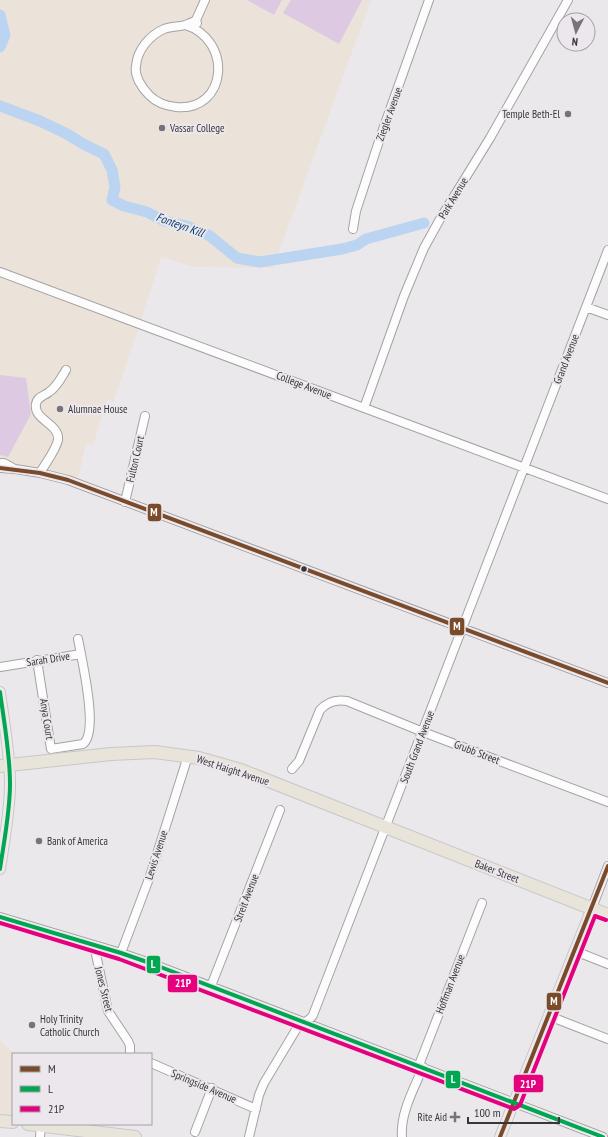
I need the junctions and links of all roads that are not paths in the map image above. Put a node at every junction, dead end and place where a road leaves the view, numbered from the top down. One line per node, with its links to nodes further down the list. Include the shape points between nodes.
1 (205, 0): 4 (street)
2 (430, 0): 7 (street, Ziegler Avenue, via 374,156 356,211)
3 (568, 0): 13 (street, Park Avenue, via 424,248)
4 (196, 20): 5 (street); 6 (street)
5 (185, 25): 6 (street); 6 (street, via 165,28 146,43 137,57 135,70 139,81 150,96 163,104 181,108 196,105 211,94 218,73 218,57 209,40)
6 (200, 31)
7 (353, 229)
8 (608, 250): 10 (street, Grand Avenue)
9 (0, 272): 13 (street, College Avenue)
10 (586, 307): 11 (street); 17 (street, Grand Avenue)
11 (608, 315)
12 (66, 370): 19 (street, via 57,385 39,398 36,406 38,413 55,430 58,437 56,446)
13 (364, 408): 17 (street, College Avenue)
14 (144, 416): 21 (street, Fulton Court)
15 (0, 463): 18 (street)
16 (0, 468): 18 (street)
17 (524, 468): 20 (street, College Avenue); 22 (street, South Grand Avenue)
18 (13, 469): 19 (street)
19 (40, 473): 21 (street, via 68,480)
20 (608, 499)
21 (125, 502): 22 (street)
22 (462, 628): 27 (street); 29 (street, South Grand Avenue)
23 (78, 639): 24 (street, Sarah Drive)
24 (81, 654): 25 (street, Sarah Drive); 25 (street, Anya Court, via 91,723 86,742 51,749)
25 (37, 660): 26 (street, Sarah Drive)
26 (0, 667)
27 (608, 683)
28 (0, 692): 31 (main road)
29 (423, 732): 32 (street, Grubb Street, via 347,701 333,701 325,704 320,710 299,761); 33 (street, Grubb Street); 35 (street, South Grand Avenue)
30 (188, 756): 31 (highway, West Haight Avenue, via 133,752); 35 (highway, West Haight Avenue, via 236,769); 44 (street, Lewis Avenue, via 150,876)
31 (5, 766): 37 (main road, via 9,806)
32 (292, 769)
33 (608, 802)
34 (280, 810): 46 (street, Streit Avenue)
35 (386, 828): 39 (highway, Baker Street); 48 (street, South Grand Avenue, via 313,1015)
36 (608, 866): 39 (street)
37 (0, 869)
38 (482, 903): 52 (street, Hoffman Avenue)
39 (592, 908): 40 (highway, Baker Street); 43 (main road)
40 (608, 915)
41 (0, 917): 42 (street)
42 (94, 944): 44 (street); 50 (street, Jones Street, via 108,1012 128,1041)
43 (575, 951): 45 (street); 47 (main road)
44 (121, 953): 46 (street)
45 (608, 964)
46 (211, 986): 48 (street)
47 (549, 1016): 49 (street); 54 (main road)
48 (305, 1022): 52 (street); 55 (street, South Grand Avenue, via 297,1028 264,1083)
49 (608, 1039)
50 (129, 1053)
51 (152, 1063): 53 (street, Springside Avenue)
52 (421, 1066): 54 (street); 63 (street, Hoffman Avenue, via 404,1114)
53 (212, 1088): 55 (street, Springside Avenue); 60 (street)
54 (514, 1103): 64 (main road); 65 (street)
55 (256, 1109): 62 (street, South Grand Avenue)
56 (0, 1121): 57 (highway)
57 (12, 1122)
58 (31, 1125): 59 (highway)
59 (41, 1129): 61 (highway)
60 (195, 1132)
61 (135, 1137)
62 (249, 1137)
63 (402, 1137)
64 (500, 1137)
65 (603, 1137)

